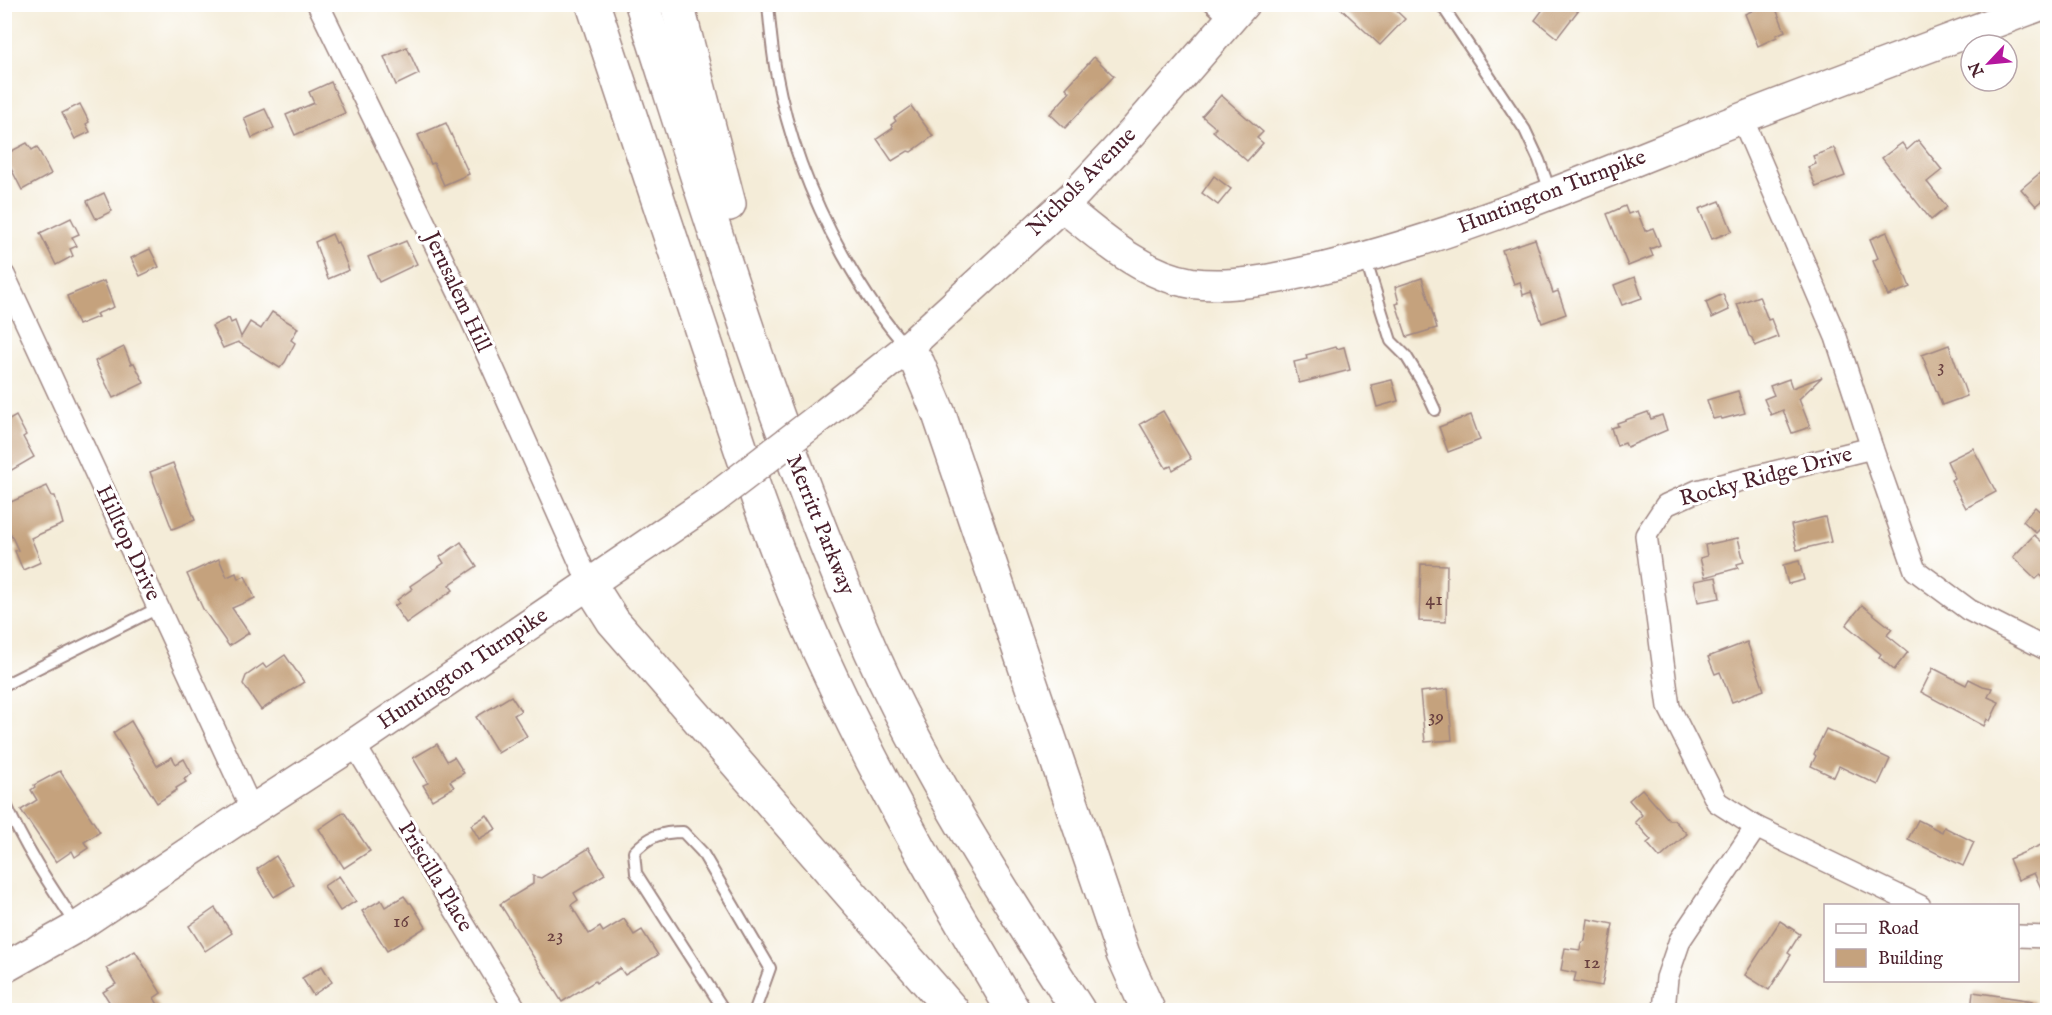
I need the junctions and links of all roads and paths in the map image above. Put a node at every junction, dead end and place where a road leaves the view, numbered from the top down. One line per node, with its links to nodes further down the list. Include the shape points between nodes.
1 (318, 4): 20 (street, Jerusalem Hill, via 468,312)
2 (574, 4): 13 (highway, via 610,104)
3 (593, 4): 13 (highway, Merritt Parkway)
4 (642, 4): 16 (highway, Merritt Parkway)
5 (677, 4): 16 (highway, via 739,241)
6 (768, 4): 17 (lane, via 775,71 804,175 851,269 882,318)
7 (1441, 4): 11 (lane, via 1525,130)
8 (2044, 4): 10 (main road, Huntington Turnpike)
9 (1227, 11): 12 (main road, Nichols Avenue, via 1132,133)
10 (1742, 118): 11 (main road, Huntington Turnpike); 19 (street, Rocky Ridge Drive, via 1836,337)
11 (1551, 195): 14 (main road, Huntington Turnpike)
12 (1062, 207): 14 (main road, Huntington Turnpike, via 1125,256 1155,272 1192,283 1234,284 1300,274); 17 (main road, Nichols Avenue)
13 (673, 246): 37 (highway, Merritt Parkway, via 758,500 804,617 901,816)
14 (1365, 258): 18 (lane, via 1391,341 1406,356)
15 (4, 275): 21 (street, Hilltop Drive)
16 (748, 327): 38 (highway, Merritt Parkway, via 811,509 872,652 924,760)
17 (907, 348): 20 (main road, Huntington Turnpike, bridge, via 715,498); 39 (highway, via 918,363 939,414 1119,943)
18 (1435, 410)
19 (1872, 448): 22 (street, Rocky Ridge Drive, via 1915,570 1969,610); 27 (street, Rocky Ridge Drive, via 1697,491 1666,505 1646,535 1669,707 1718,802)
20 (589, 583): 24 (main road, Huntington Turnpike); 36 (highway, via 614,621 657,672)
21 (158, 608): 23 (lane); 26 (street, Hilltop Drive)
22 (2048, 650)
23 (4, 685)
24 (354, 744): 26 (main road, Huntington Turnpike); 33 (street, Priscilla Place)
25 (4, 800): 29 (lane, via 36,864)
26 (252, 810): 29 (main road, Huntington Turnpike)
27 (1756, 827): 28 (street, Rocky Ridge Drive); 40 (street, via 1680,940 1666,978)
28 (1916, 904)
29 (77, 927): 32 (main road, Huntington Turnpike)
30 (2019, 936): 31 (street)
31 (2048, 937)
32 (4, 968)
33 (516, 1011)
34 (724, 1011): 35 (lane, via 636,873 634,852 645,840 666,832 683,832 702,852 770,968)
35 (755, 1011)
36 (952, 1011)
37 (1013, 1011)
38 (1078, 1011)
39 (1148, 1011)
40 (1664, 1011)

